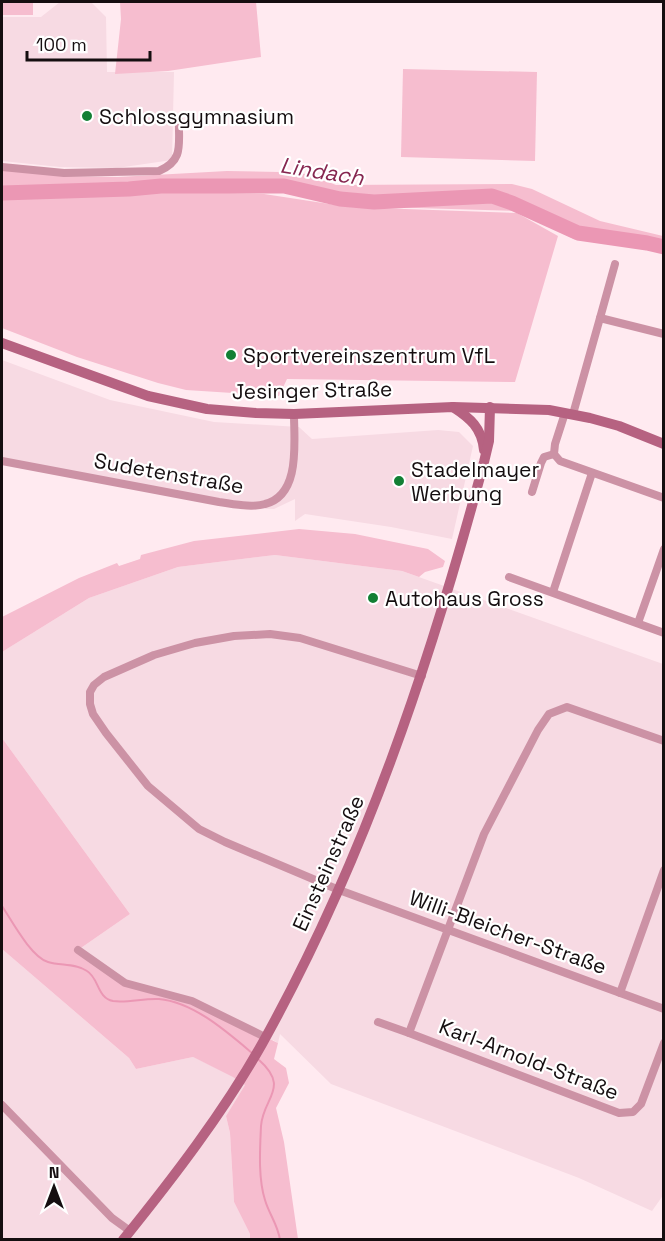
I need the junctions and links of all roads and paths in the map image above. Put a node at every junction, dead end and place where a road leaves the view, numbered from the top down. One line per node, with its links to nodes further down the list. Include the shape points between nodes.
1 (179, 118): 2 (street, via 178,154 172,165 159,171 64,173)
2 (2, 166)
3 (615, 264): 4 (street)
4 (600, 318): 5 (street); 9 (street)
5 (663, 334)
6 (2, 343): 10 (street, Jesinger Straße, via 174,402 207,409)
7 (453, 406): 8 (street, Jesinger Straße); 10 (street, Jesinger Straße); 14 (street, Einsteinstraße, via 469,417 483,437)
8 (490, 407): 9 (street, Jesinger Straße); 14 (street, Einsteinstraße)
9 (569, 413): 11 (street, Jesinger Straße, via 619,426); 12 (street)
10 (294, 414): 13 (street, Sudetenstraße, via 290,481 278,499 265,504 219,502)
11 (663, 444)
12 (554, 454): 15 (street, via 560,461); 16 (street, via 544,457)
13 (2, 460)
14 (484, 462): 23 (street, Einsteinstraße)
15 (592, 473): 17 (street); 20 (street)
16 (532, 492)
17 (663, 498)
18 (663, 549): 21 (street)
19 (509, 577): 20 (street)
20 (553, 592): 21 (street)
21 (638, 623): 22 (street)
22 (663, 633)
23 (422, 676): 26 (street, Einsteinstraße, via 376,804); 26 (street, Willi-Bleicher-Straße, via 300,638 255,634 195,643 154,655 104,677 90,692 93,714 148,786 199,829)
24 (663, 741): 27 (street, Karl-Arnold-Straße, via 567,707 549,714 484,834)
25 (663, 870): 29 (street)
26 (339, 890): 27 (street, Willi-Bleicher-Straße); 33 (street, Einsteinstraße)
27 (448, 928): 29 (street, Willi-Bleicher-Straße); 32 (street, Karl-Arnold-Straße)
28 (78, 950): 33 (street, via 125,983 192,1001)
29 (620, 993): 30 (street, Willi-Bleicher-Straße)
30 (663, 1009)
31 (378, 1022): 32 (street, Karl-Arnold-Straße)
32 (410, 1033): 34 (street, Karl-Arnold-Straße, via 619,1113 633,1112 641,1104)
33 (263, 1041): 36 (street, Einsteinstraße, via 187,1158)
34 (663, 1043)
35 (2, 1105): 36 (street)
36 (127, 1235)

